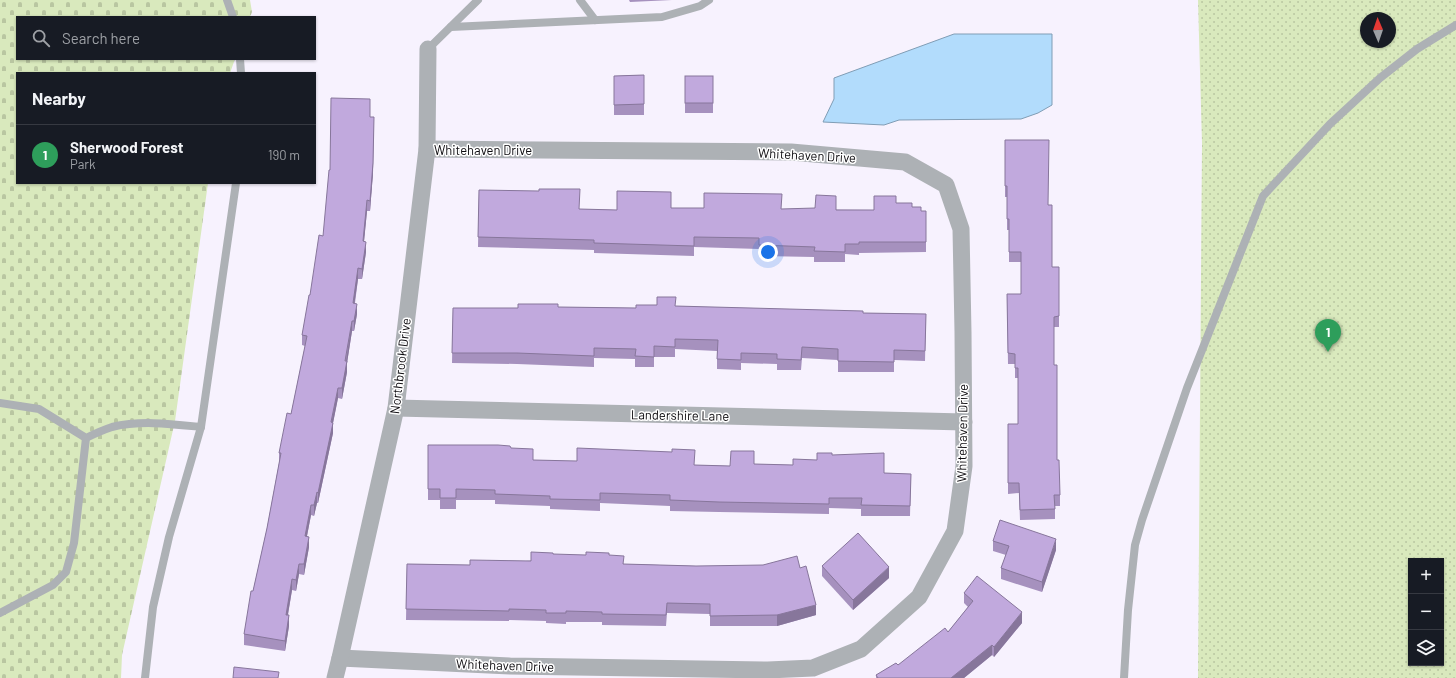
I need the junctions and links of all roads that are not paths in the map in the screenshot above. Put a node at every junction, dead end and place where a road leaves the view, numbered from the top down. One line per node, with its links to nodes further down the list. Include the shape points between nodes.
1 (227, 0): 5 (lane)
2 (478, 0): 8 (lane)
3 (580, 0): 6 (lane)
4 (709, 0): 6 (lane, via 700,6 662,17)
5 (233, 16)
6 (595, 20): 8 (lane)
7 (1456, 25): 23 (lane, via 1417,49 1380,78 1330,124 1263,196 1187,388 1140,527 1133,559)
8 (450, 28): 9 (lane)
9 (428, 49): 12 (street, Northbrook Drive)
10 (240, 60): 11 (lane)
11 (241, 72)
12 (427, 150): 15 (street, Northbrook Drive); 16 (street, Whitehaven Drive, via 791,152 905,162 946,185 961,229)
13 (236, 184): 17 (lane)
14 (0, 403): 18 (lane, via 39,409)
15 (396, 408): 16 (street, Landershire Lane); 20 (street, Northbrook Drive)
16 (964, 422): 20 (street, Whitehaven Drive, via 964,466 955,531 919,597 860,649 813,668 768,670 510,666)
17 (201, 428): 18 (lane, via 138,424 112,427); 21 (lane, via 153,607)
18 (86, 438): 19 (lane, via 74,543 66,572 53,585)
19 (0, 613)
20 (340, 658): 22 (street, Northbrook Drive)
21 (145, 678)
22 (335, 678)
23 (1124, 678)

